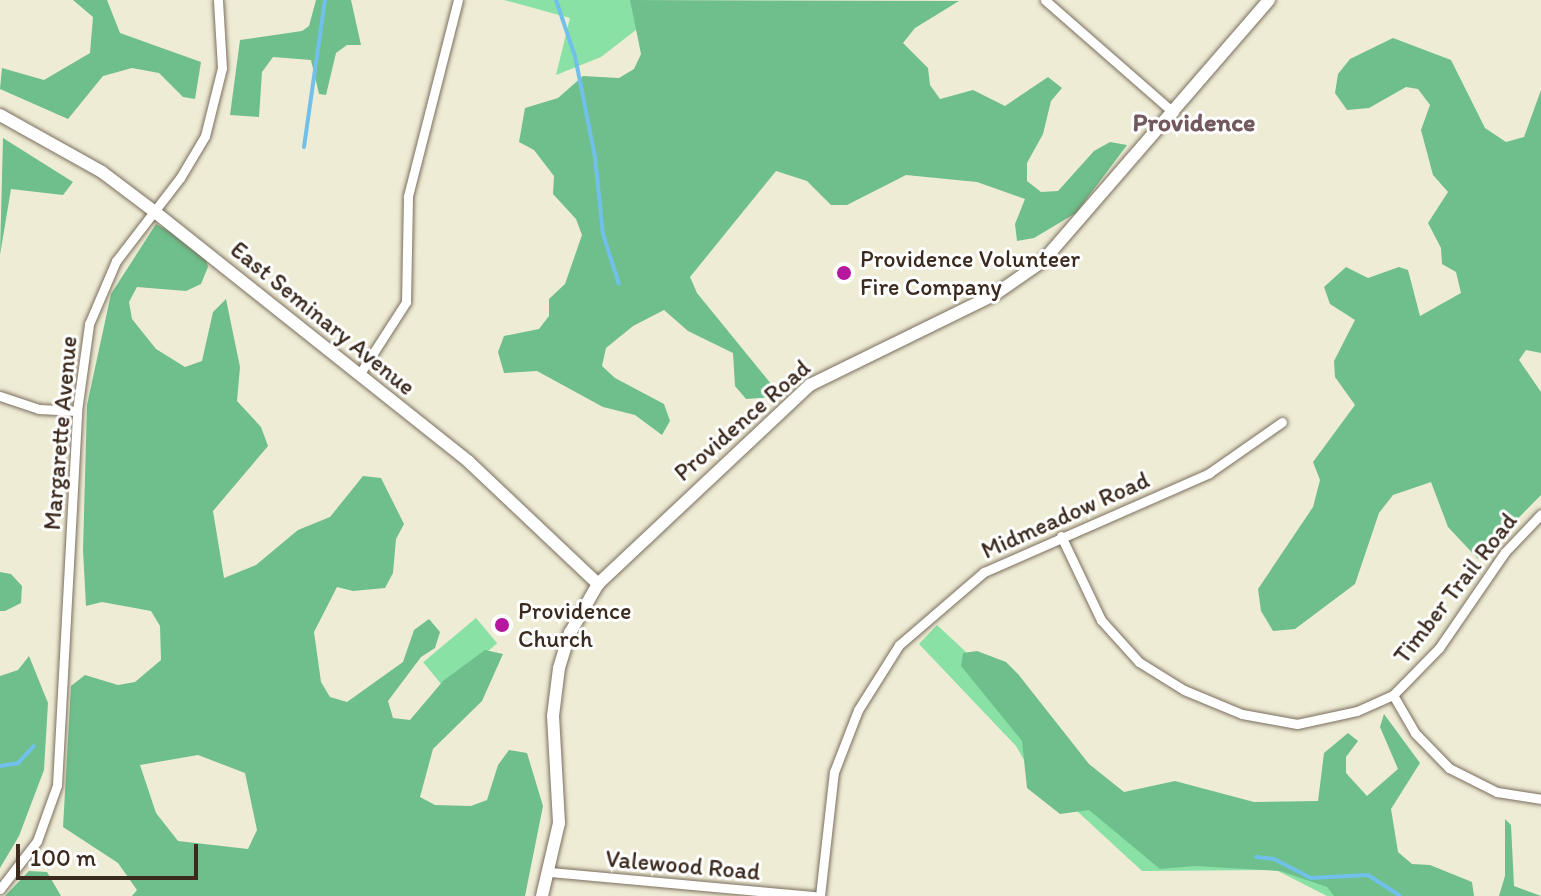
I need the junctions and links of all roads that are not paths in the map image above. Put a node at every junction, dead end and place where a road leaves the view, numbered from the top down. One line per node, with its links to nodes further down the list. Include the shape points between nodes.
1 (218, 0): 7 (street, Margarette Avenue, via 223,25 216,105 205,136)
2 (458, 0): 8 (street, via 410,184 406,302)
3 (1045, 0): 5 (street)
4 (1269, 0): 5 (street, Providence Road)
5 (1174, 113): 14 (street, Providence Road, via 1029,273 810,385)
6 (0, 115): 7 (street, East Seminary Avenue, via 78,156)
7 (155, 212): 8 (street, East Seminary Avenue); 10 (street, Margarette Avenue, via 116,261 101,291 89,324)
8 (359, 375): 14 (street, East Seminary Avenue, via 514,501)
9 (0, 396): 10 (street, via 39,409)
10 (77, 411): 18 (street, Margarette Avenue, via 57,785 37,841)
11 (1282, 422): 13 (street, Midmeadow Road, via 1209,473)
12 (1541, 514): 15 (street, Timber Trail Road, via 1505,552 1439,648)
13 (1061, 536): 15 (street, Timber Trail Road, via 1087,598 1118,643 1184,690 1242,714 1297,724 1357,711); 20 (street, Midmeadow Road, via 1014,556 958,591 899,645 878,675 834,772)
14 (598, 584): 17 (street, Providence Road, via 570,633 559,668 553,716 559,823)
15 (1393, 695): 16 (street, via 1415,733 1449,768 1497,792)
16 (1541, 799)
17 (549, 872): 19 (street, Providence Road); 20 (street, Valewood Road)
18 (0, 889)
19 (542, 896)
20 (817, 896)

